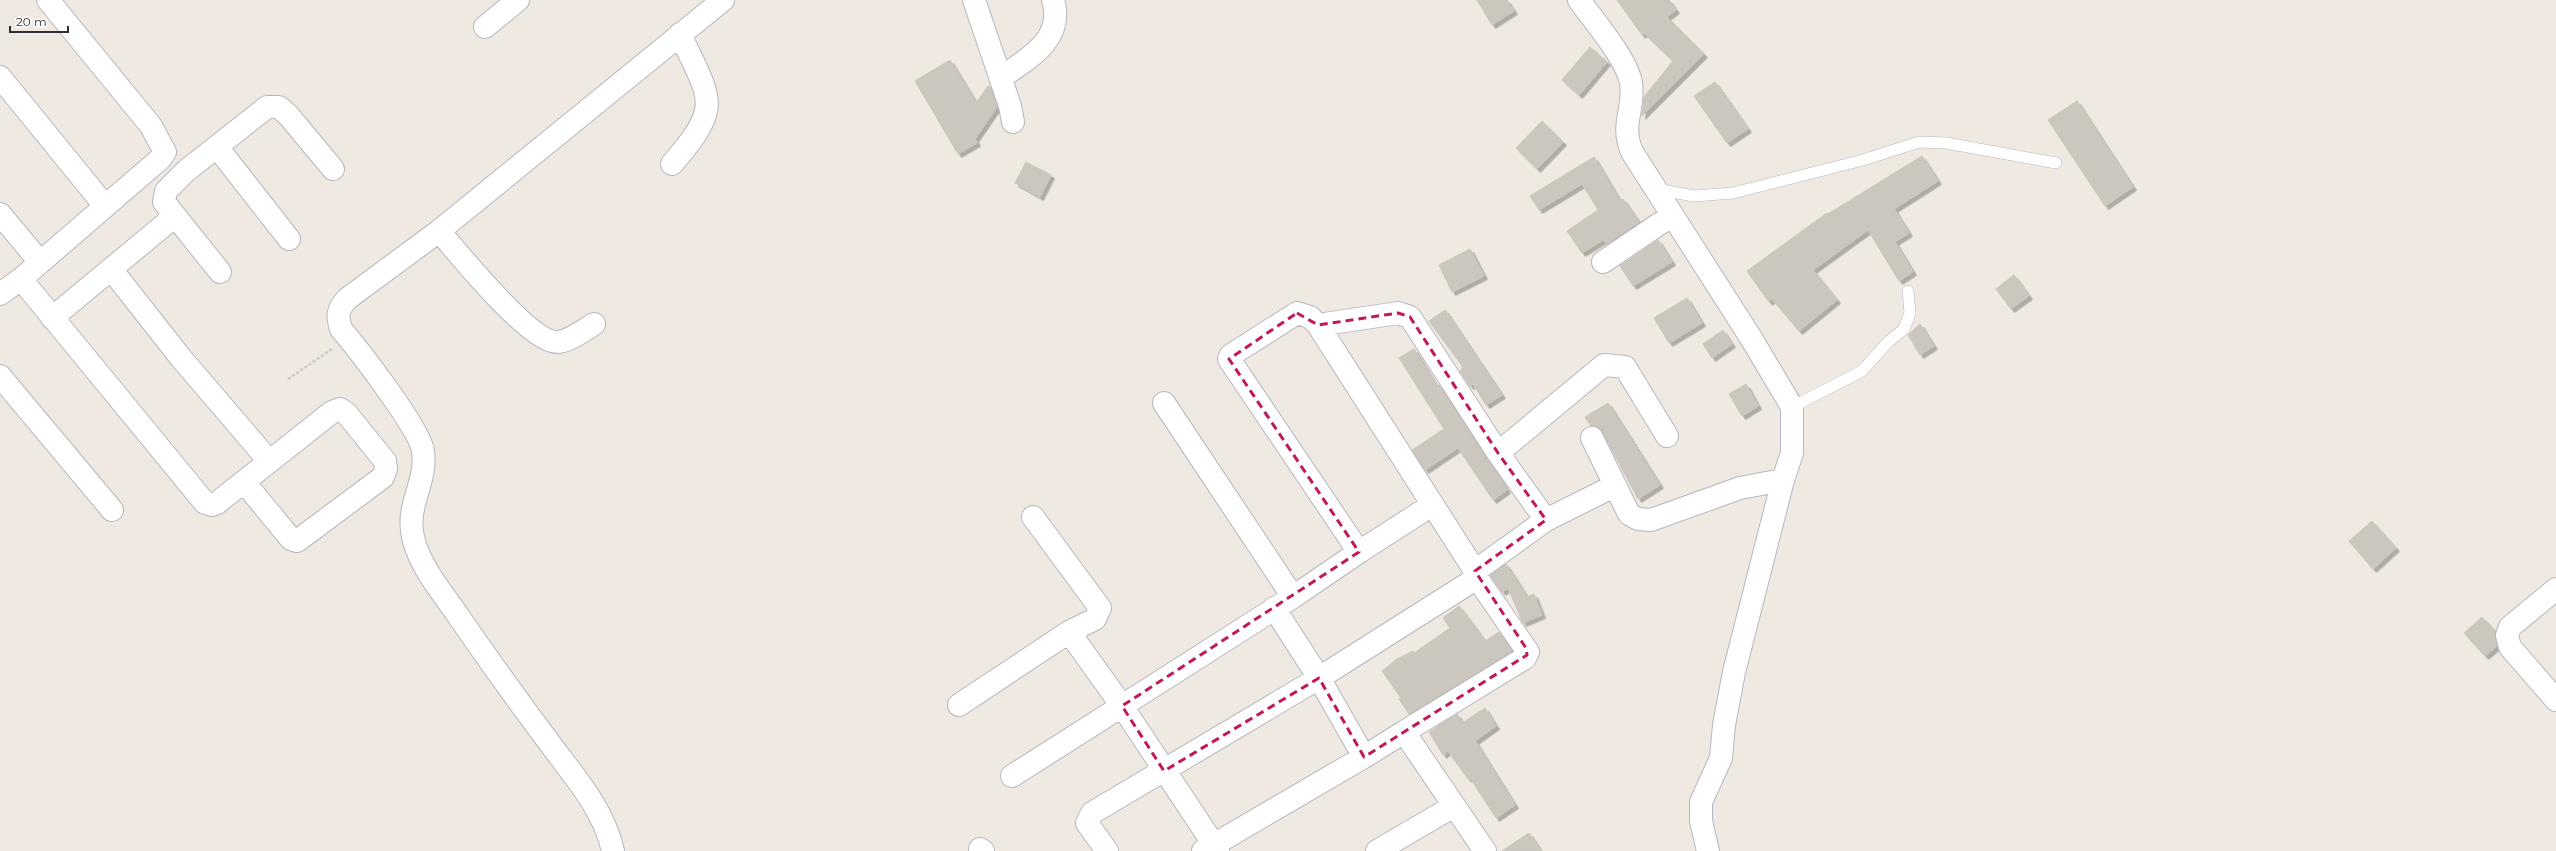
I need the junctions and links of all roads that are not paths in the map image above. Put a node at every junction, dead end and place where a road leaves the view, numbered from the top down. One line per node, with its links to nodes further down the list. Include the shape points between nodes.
1 (48, 0): 16 (street, via 161,142 165,152)
2 (518, 0): 7 (street)
3 (723, 0): 8 (street)
4 (974, 0): 10 (street)
5 (1053, 0): 10 (street, via 1056,9 1054,29 1037,54)
6 (1579, 0): 17 (street, via 1623,61 1631,82 1632,98 1626,138)
7 (485, 27)
8 (680, 34): 14 (street, via 708,96 706,118 695,137); 23 (street)
9 (0, 77): 19 (street)
10 (1000, 78): 11 (street)
11 (1013, 122)
12 (217, 147): 15 (street, via 267,107 279,107); 18 (street, via 186,171); 24 (street)
13 (2056, 163): 17 (lane, via 1946,143 1919,142 1863,160 1733,193 1694,196)
14 (672, 164)
15 (333, 169)
16 (144, 173): 18 (street); 19 (street)
17 (1655, 189): 22 (street)
18 (166, 191): 21 (street, via 164,202)
19 (105, 206): 25 (street)
20 (0, 214): 25 (street)
21 (175, 216): 27 (street); 28 (street)
22 (1671, 216): 26 (street); 37 (street, via 1751,338)
23 (439, 231): 33 (street, via 481,280 538,334 550,341 558,342); 65 (street, via 347,299 337,316 341,330 410,422 423,451 410,525 416,550 430,575 503,682 588,794 602,817)
24 (289, 239)
25 (40, 262): 29 (street)
26 (1602, 262)
27 (111, 270): 32 (street); 41 (street, via 181,358)
28 (220, 272)
29 (21, 279): 31 (street); 32 (street)
30 (1908, 291): 37 (lane, via 1910,313 1904,329 1888,342 1862,371)
31 (0, 294)
32 (52, 318): 43 (street, via 205,503 217,503)
33 (594, 324)
34 (1318, 325): 40 (street, via 1405,313); 45 (street); 49 (street, via 1310,317 1297,313 1231,355 1229,359)
35 (0, 376): 46 (street)
36 (1164, 403): 52 (street)
37 (1792, 407): 42 (street, via 1792,453)
38 (1667, 436): 40 (street, via 1625,367 1604,365)
39 (1592, 438): 44 (street)
40 (1498, 453): 48 (street)
41 (269, 461): 43 (street); 43 (street, via 332,412 340,409 385,461 386,469 383,477 297,541 291,539)
42 (1783, 480): 44 (street, via 1740,488 1651,520 1638,520 1629,514); 69 (street, via 1734,672 1721,758 1701,802 1701,821)
43 (244, 482)
44 (1614, 486): 48 (street)
45 (1432, 505): 49 (street); 50 (street)
46 (112, 510)
47 (1033, 517): 54 (street, via 1100,608 1095,619)
48 (1546, 520): 50 (street)
49 (1359, 552): 52 (street)
50 (1476, 574): 55 (street); 59 (street, via 1526,648 1527,655)
51 (2556, 589): 56 (street, via 2510,627 2507,635 2510,647)
52 (1293, 597): 53 (street)
53 (1274, 608): 55 (street); 58 (street)
54 (1069, 632): 57 (street); 58 (street)
55 (1319, 678): 60 (street); 61 (street)
56 (2556, 700)
57 (959, 705)
58 (1122, 706): 61 (street); 62 (street)
59 (1404, 732): 60 (street); 63 (street)
60 (1364, 757): 64 (street)
61 (1164, 771): 64 (street); 66 (street, via 1092,813 1088,818 1087,823)
62 (1012, 776)
63 (1454, 806): 67 (street); 68 (street)
64 (1211, 849)
65 (614, 851)
66 (1107, 851)
67 (1377, 851)
68 (1485, 851)
69 (1708, 851)

